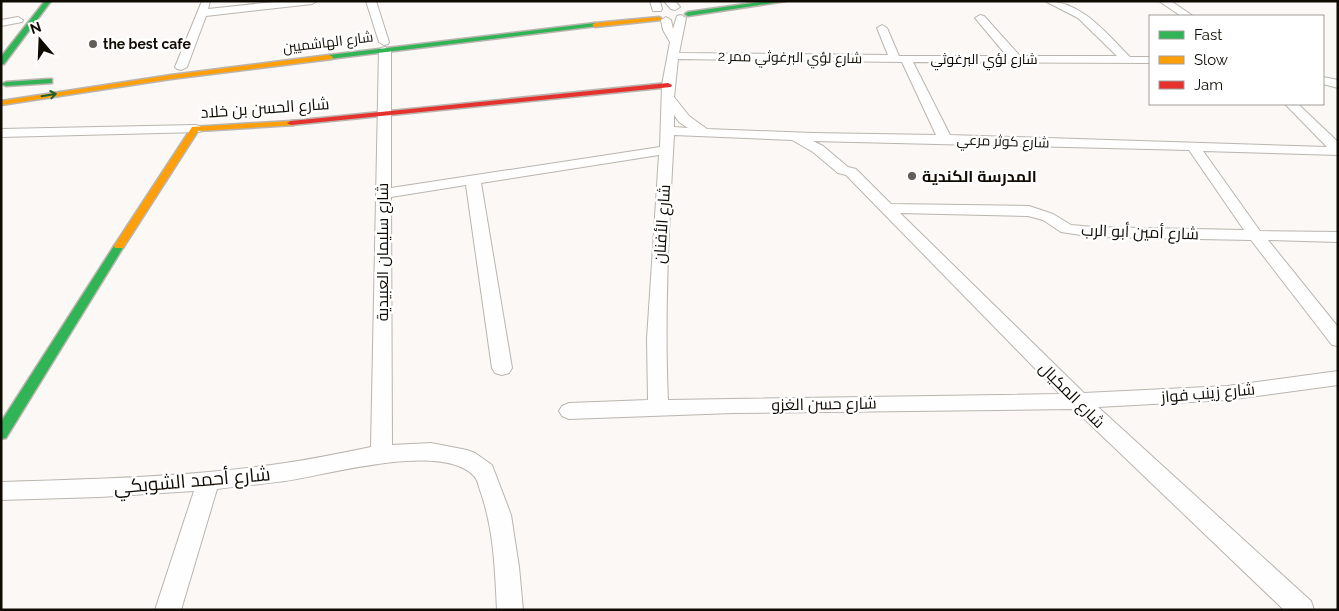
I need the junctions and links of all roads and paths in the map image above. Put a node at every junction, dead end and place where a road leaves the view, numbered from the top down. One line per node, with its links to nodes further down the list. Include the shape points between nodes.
1 (48, 1): 26 (main road)
2 (206, 1): 12 (street)
3 (312, 1): 12 (street)
4 (371, 1): 20 (street, شارع سليمان العبيدية)
5 (723, 1): 9 (main road)
6 (783, 1): 14 (main road)
7 (1050, 1): 24 (street, via 1082,16)
8 (1164, 1): 13 (street)
9 (674, 5): 11 (main road); 14 (main road, via 686,10)
10 (26, 7): 16 (main road)
11 (658, 12): 14 (main road); 20 (main road, شارع الهاشميين, via 561,28); 21 (street)
12 (202, 13): 27 (street)
13 (1186, 15)
14 (685, 16): 21 (street, شارع الأفنان)
15 (980, 18): 23 (street)
16 (18, 20): 17 (street); 19 (main road)
17 (1, 22)
18 (882, 28): 22 (street)
19 (5, 34)
20 (384, 46): 27 (main road, شارع الهاشميين); 35 (main road, شارع الهاشميين, one-way to 20); 37 (street, شارع سليمان العبيدية)
21 (674, 49): 22 (street, شارع لؤي البرغوثي ممر 2); 33 (street, شارع الأفنان)
22 (901, 59): 23 (street, شارع لؤي البرغوثي); 44 (street, شارع لؤي البرغوثي)
23 (1016, 60): 24 (street, شارع لؤي البرغوثي)
24 (1127, 60): 25 (street, شارع لؤي البرغوثي)
25 (1149, 60)
26 (1, 62)
27 (181, 67): 28 (main road, شارع الهاشميين)
28 (100, 76)
29 (64, 79): 31 (main road)
30 (1324, 80): 32 (street)
31 (4, 83): 34 (main road, via 9,89)
32 (1338, 84)
33 (668, 91): 37 (main road, شارع الحسن بن خلاد); 39 (street, شارع الأفنان); 40 (street, via 684,119)
34 (1, 99)
35 (1, 103)
36 (1291, 105): 47 (street)
37 (384, 114): 38 (main road, شارع الحسن بن خلاد); 50 (street, شارع سليمان العبيدية)
38 (195, 129): 41 (street); 60 (main road, شارع الحسن بن خلاد)
39 (668, 131): 40 (street, شارع كوثر مرعي); 46 (street, شارع الأفنان)
40 (703, 132): 42 (street, شارع كوثر مرعي)
41 (1, 133)
42 (794, 136): 43 (street, شارع كوثر مرعي); 48 (street, شارع المكيال, via 818,149 843,170)
43 (833, 137): 44 (street, شارع كوثر مرعي); 48 (street, شارع المكيال, via 829,143)
44 (945, 139): 45 (street, شارع كوثر مرعي)
45 (1193, 148): 47 (street, شارع كوثر مرعي); 52 (street)
46 (667, 150): 49 (street); 58 (street, شارع الأفنان, via 656,339)
47 (1338, 150)
48 (851, 172): 51 (street, شارع المكيال)
49 (473, 181): 50 (street); 55 (street)
50 (383, 194): 61 (street, شارع سليمان العبيدية)
51 (888, 208): 52 (street, شارع أمين أبو الرب, via 1029,211 1073,231); 57 (street, شارع المكيال)
52 (1256, 235): 53 (street, شارع أمين أبو الرب); 54 (street)
53 (1338, 237)
54 (1338, 340)
55 (502, 368)
56 (1338, 378): 57 (street, شارع زينب فواز, via 1227,392)
57 (1078, 401): 58 (street, شارع حسن الغزو); 66 (street, شارع المكيال)
58 (658, 408): 59 (street, شارع حسن الغزو)
59 (570, 411)
60 (1, 434)
61 (381, 454): 62 (street, شارع أحمد الشوبكي, via 312,468); 65 (street, شارع أحمد الشوبكي, via 431,452 467,459 484,471 500,515)
62 (208, 481): 63 (street, شارع أحمد الشوبكي); 64 (street)
63 (1, 491)
64 (168, 610)
65 (510, 610)
66 (1302, 610)

